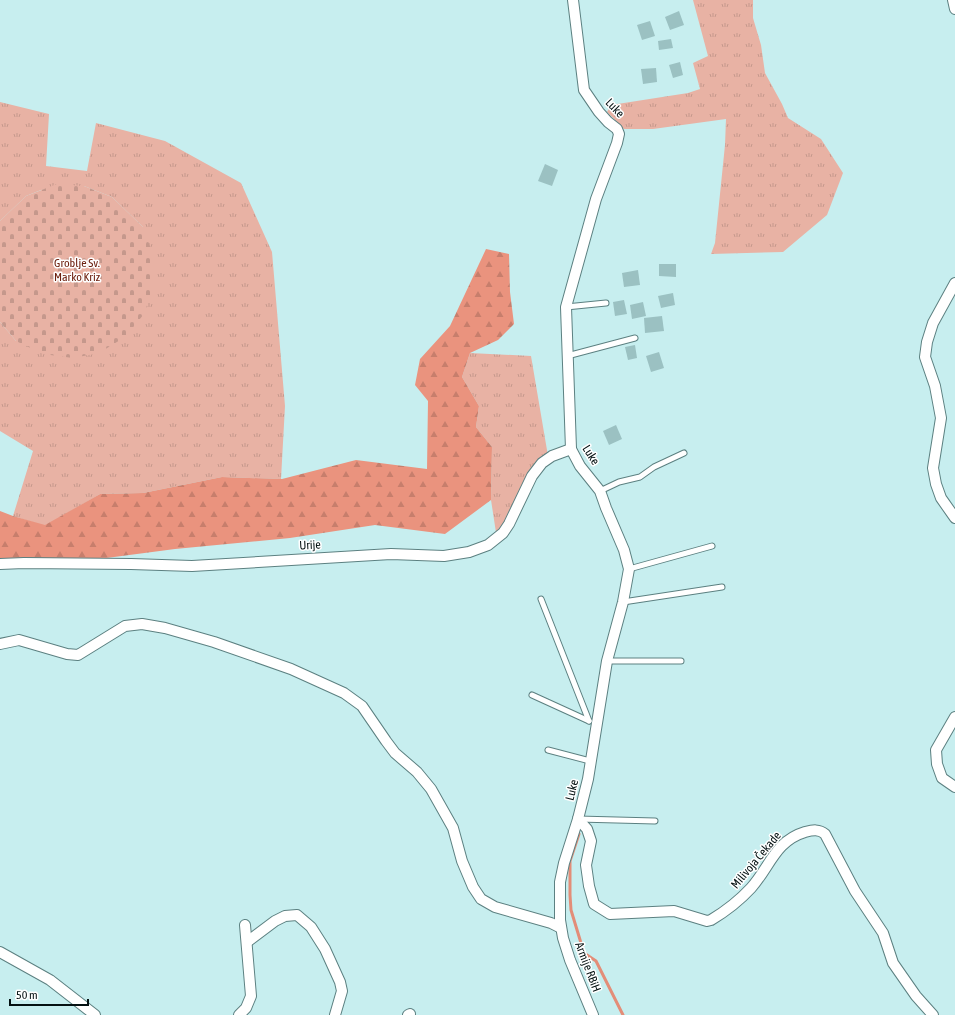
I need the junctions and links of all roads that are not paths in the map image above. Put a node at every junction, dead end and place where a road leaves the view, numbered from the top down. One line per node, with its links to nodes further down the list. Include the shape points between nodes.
1 (573, 0): 6 (street, Luke, via 584,90 619,134 596,199)
2 (952, 0): 3 (street)
3 (955, 9)
4 (955, 283): 12 (street, via 933,323 925,357 941,418 933,468 941,498)
5 (606, 304): 6 (lane)
6 (566, 307): 8 (street, Luke)
7 (635, 338): 8 (lane)
8 (567, 356): 9 (street, Luke)
9 (571, 449): 11 (street, Luke, via 580,466); 14 (street, Urije, via 542,463 532,476 510,524 503,533 488,545 469,552 444,556 391,554 192,566)
10 (684, 453): 11 (lane, via 654,467 640,477 619,482)
11 (600, 491): 15 (street, Luke, via 624,550)
12 (955, 518)
13 (712, 546): 15 (lane)
14 (0, 564)
15 (628, 569): 18 (street, Luke)
16 (722, 588): 18 (lane)
17 (541, 599): 24 (lane)
18 (623, 602): 20 (street, Luke)
19 (0, 644): 31 (street, via 19,640 78,655 125,626 142,624 214,642 291,669 344,692 362,706 395,753 417,772 431,789 453,828 462,861 481,899 495,907)
20 (607, 661): 21 (lane); 24 (street, Luke)
21 (681, 661)
22 (532, 695): 24 (lane)
23 (955, 718): 27 (street, via 936,750 942,778)
24 (593, 723): 26 (street, Luke)
25 (548, 750): 26 (lane)
26 (590, 761): 28 (street, Luke)
27 (955, 787)
28 (578, 819): 29 (lane); 31 (street, Luke, via 560,882); 38 (street, Milivoja Čekade, via 587,829 590,841 586,864 594,904 610,914 674,911 707,921 732,907 752,887 786,841 798,834 813,830 821,831 883,933 893,963)
29 (655, 821)
30 (245, 925): 32 (street)
31 (561, 928): 37 (street, Armije RBiH, via 570,960)
32 (247, 942): 35 (street, via 251,996 246,1008); 36 (street, via 285,916 297,915 311,927 325,949 340,982 342,991)
33 (0, 952): 34 (street, via 50,980)
34 (95, 1015)
35 (239, 1015)
36 (335, 1015)
37 (593, 1015)
38 (933, 1015)

